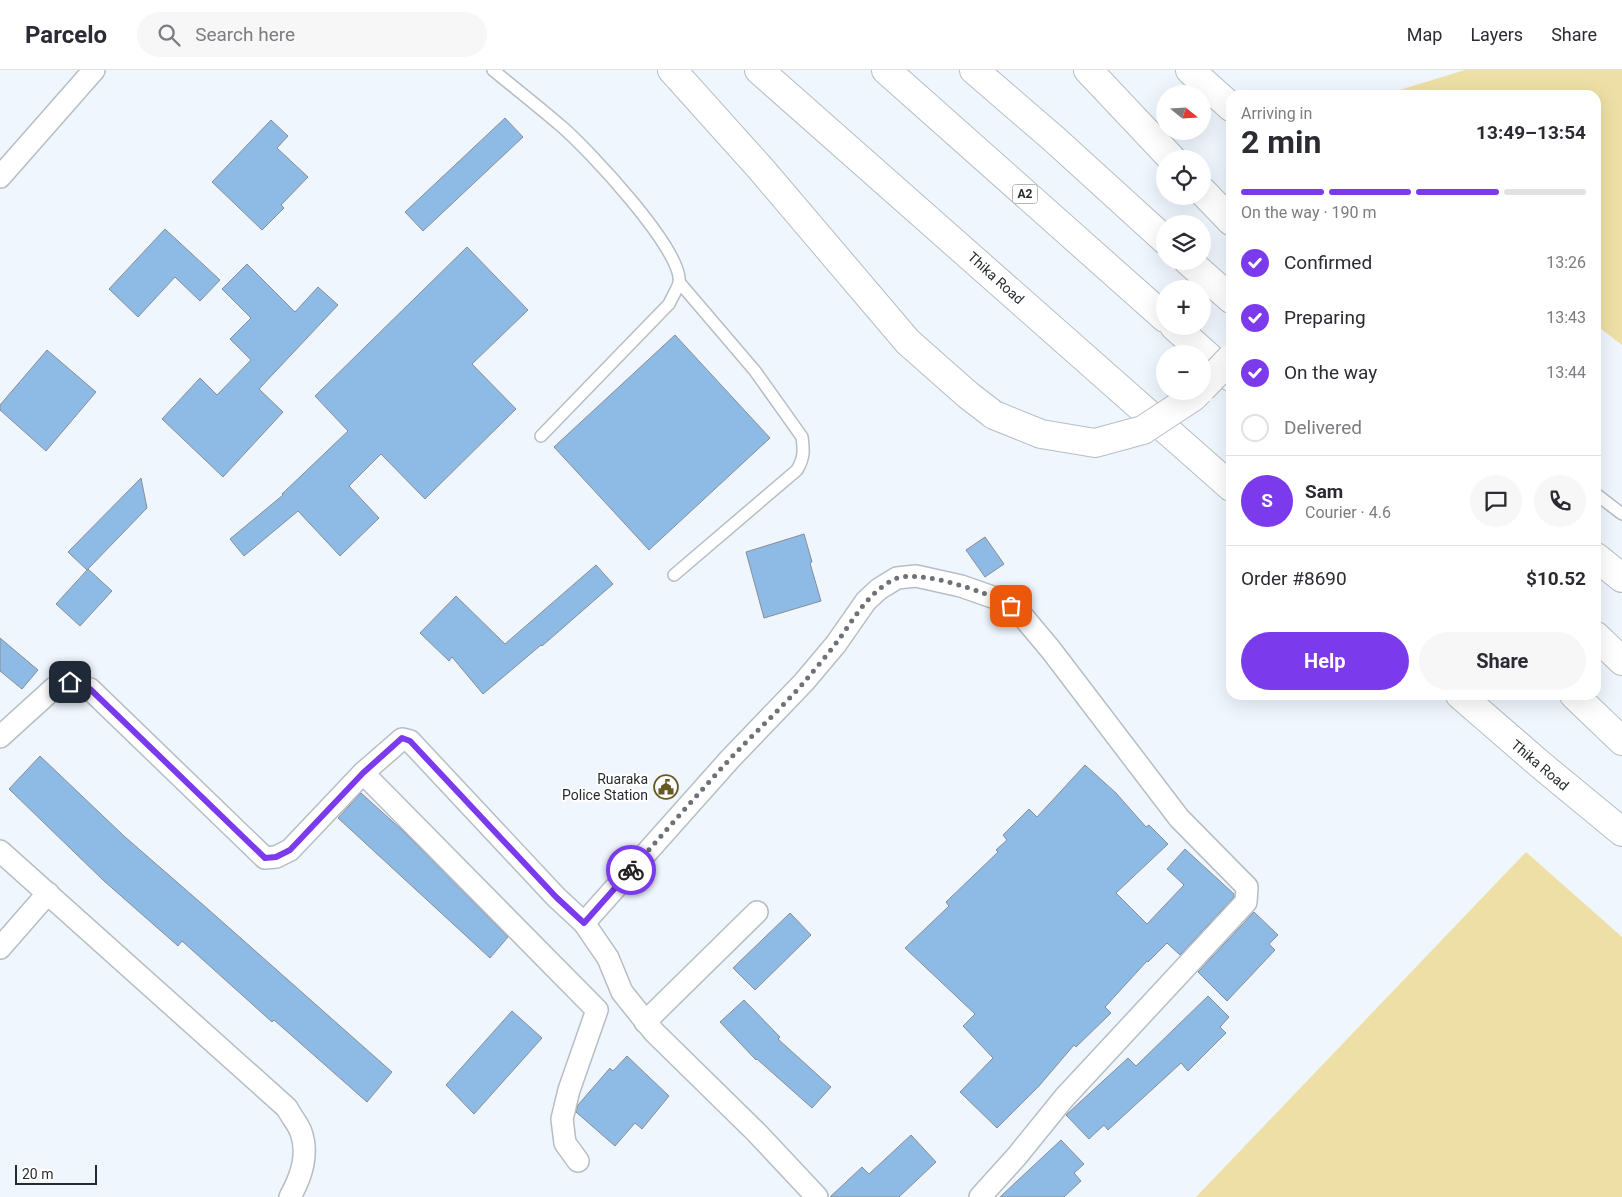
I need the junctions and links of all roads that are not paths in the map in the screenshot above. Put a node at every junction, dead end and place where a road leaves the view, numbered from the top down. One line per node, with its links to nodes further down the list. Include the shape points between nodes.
1 (94, 70): 11 (street)
2 (493, 70): 16 (lane, via 563,127 607,173 652,226 674,260)
3 (672, 70): 23 (main road, bridge, via 908,342 994,415 1040,434 1095,443 1143,430)
4 (760, 70): 25 (main road, Thika Road)
5 (886, 70): 18 (main road, A2)
6 (974, 70): 14 (main road)
7 (1088, 70): 10 (main road)
8 (1190, 70): 9 (main road)
9 (1226, 102)
10 (1164, 150)
11 (0, 177)
12 (1211, 201): 13 (main road)
13 (1226, 217)
14 (1156, 232)
15 (1198, 270): 17 (main road)
16 (679, 282): 24 (lane, via 669,304); 29 (lane, via 755,371 802,437 804,447 803,460 797,470)
17 (1226, 295)
18 (1156, 310)
19 (1184, 335): 21 (main road)
20 (1226, 363): 22 (main road, bridge)
21 (1226, 373)
22 (1211, 379)
23 (1188, 400)
24 (542, 436)
25 (1226, 484)
26 (1601, 498): 27 (lane)
27 (1622, 514)
28 (1601, 560): 30 (main road)
29 (674, 575)
30 (1622, 578)
31 (1601, 641): 32 (main road)
32 (1622, 662)
33 (1466, 700): 38 (main road, Thika Road)
34 (1579, 700): 36 (main road)
35 (0, 736): 37 (street, via 54,688 70,682 90,689 265,858 290,850)
36 (1622, 741)
37 (363, 773): 42 (street, via 402,738 410,741); 45 (street)
38 (1622, 832)
39 (0, 851): 40 (street)
40 (48, 894): 43 (street); 48 (street, via 287,1108 301,1132 305,1153 300,1178)
41 (757, 912): 46 (street)
42 (584, 923): 44 (street, via 608,958); 50 (street, via 730,759 804,682 866,601 879,589 897,578 916,576 1001,600 1020,613 1179,818 1247,887 1246,902 1064,1098)
43 (0, 948)
44 (622, 992): 45 (street); 46 (street)
45 (597, 1010): 47 (street, via 562,1120 565,1143)
46 (645, 1022): 49 (street)
47 (578, 1161)
48 (290, 1197)
49 (817, 1197)
50 (980, 1197)

